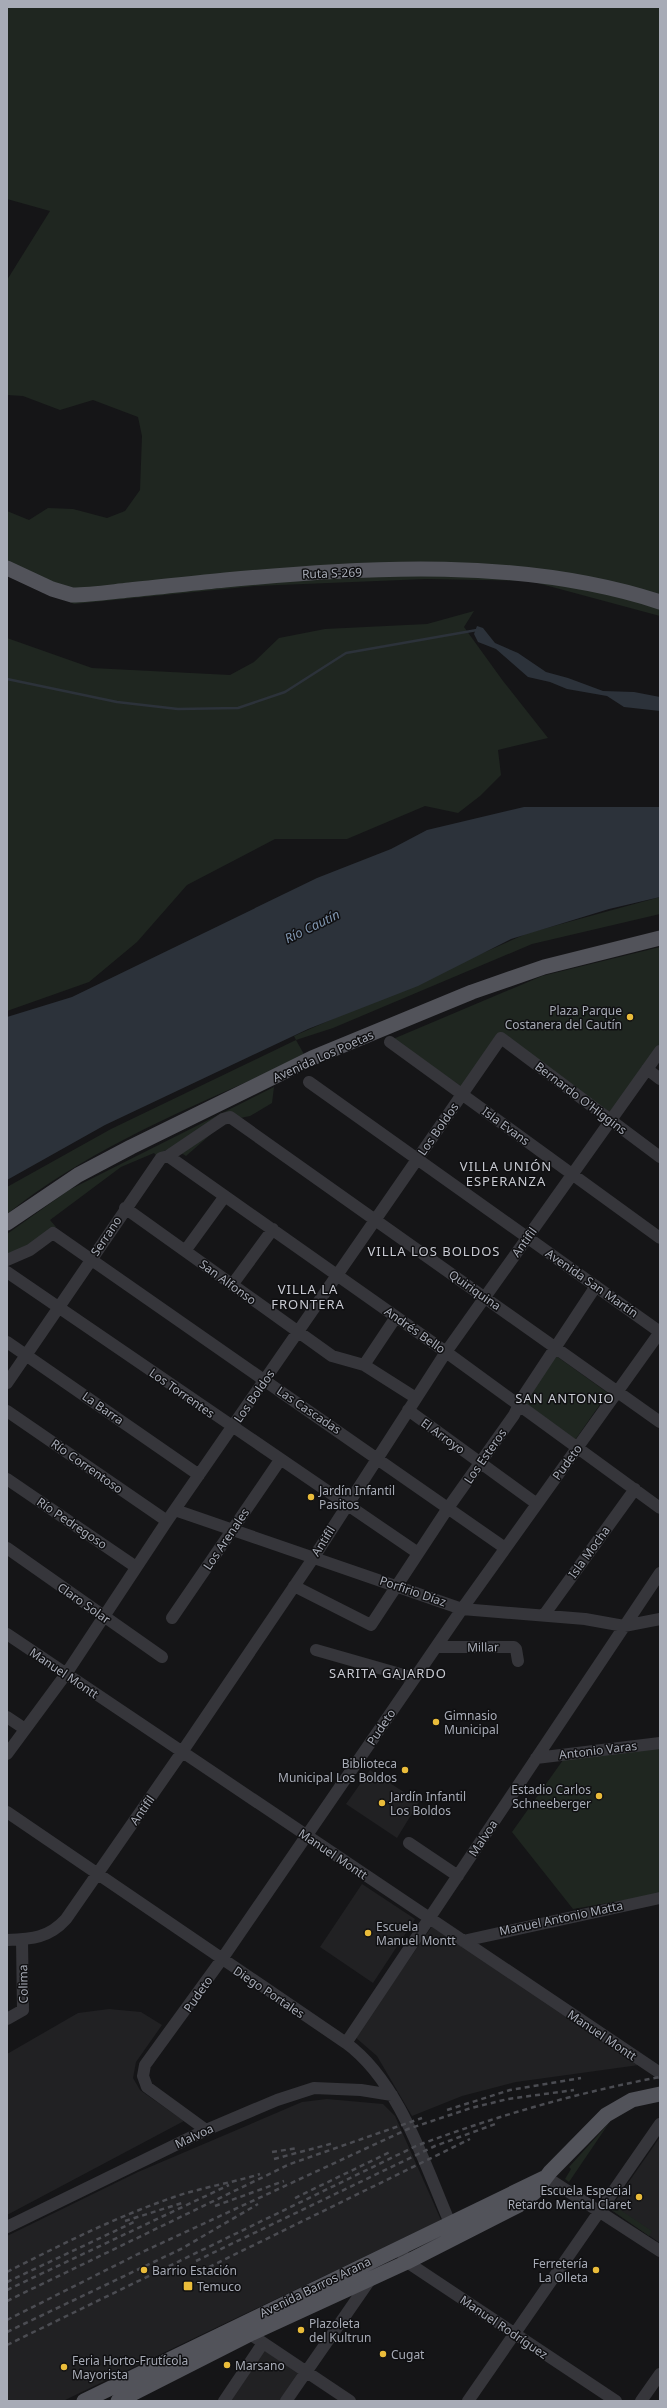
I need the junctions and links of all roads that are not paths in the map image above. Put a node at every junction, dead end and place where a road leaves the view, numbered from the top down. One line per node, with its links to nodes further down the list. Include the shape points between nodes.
1 (7, 568): 2 (main road, Ruta S-269, via 58,592 72,594 298,574 432,570 549,576 602,585)
2 (660, 602)
3 (660, 938): 20 (main road, Avenida Los Poetas, via 544,967 472,992 312,1058 84,1172)
4 (501, 1038): 10 (street, Los Boldos); 12 (street, Bernardo O'Higgins)
5 (390, 1042): 10 (street, Isla Evans)
6 (660, 1051): 7 (street, Antifil)
7 (647, 1069): 8 (street); 12 (street, Antifil)
8 (660, 1079)
9 (309, 1082): 15 (street, Avenida San Martín)
10 (462, 1095): 15 (street, Los Boldos); 16 (street, Isla Evans)
11 (230, 1117): 13 (street, Serrano, via 223,1119); 19 (street, Quiriquina)
12 (611, 1120): 14 (street, Bernardo O'Higgins); 16 (street, Antifil)
13 (168, 1156): 17 (street, Andrés Bello); 18 (street, Serrano, via 161,1158)
14 (660, 1157)
15 (418, 1159): 19 (street, Los Boldos); 22 (street, Avenida San Martín)
16 (572, 1175): 22 (street, Antifil); 23 (street, Isla Evans)
17 (225, 1196): 21 (street, Andrés Bello); 24 (street)
18 (125, 1208): 24 (street, San Alfonso); 25 (street, Serrano)
19 (376, 1220): 28 (street, Los Boldos); 31 (street, Quiriquina)
20 (7, 1223)
21 (273, 1230): 28 (street, Andrés Bello); 29 (street)
22 (527, 1238): 30 (street, Avenida San Martín); 31 (street, Antifil)
23 (660, 1238)
24 (185, 1251): 29 (street, San Alfonso)
25 (92, 1257): 26 (street, Las Cascadas, via 53,1232 30,1250); 32 (street, Serrano); 41 (street, Las Cascadas)
26 (7, 1260)
27 (7, 1272): 32 (street, Los Torrentes)
28 (337, 1275): 33 (street, Andrés Bello); 34 (street, Los Boldos)
29 (232, 1285): 34 (street, San Alfonso)
30 (596, 1286): 35 (street, Avenida San Martín); 37 (street, Los Esteros)
31 (485, 1297): 37 (street, Quiriquina); 38 (street, Antifil)
32 (58, 1307): 39 (street, Serrano); 49 (street, Los Torrentes)
33 (396, 1317): 38 (street, Andrés Bello); 40 (street)
34 (298, 1332): 40 (street, San Alfonso, via 332,1356); 41 (street, Los Boldos)
35 (660, 1332): 43 (street, Pudeto)
36 (7, 1342): 39 (street, La Barra)
37 (554, 1347): 43 (street, Quiriquina); 45 (street, Los Esteros)
38 (446, 1352): 44 (street, Antifil); 45 (street, Andrés Bello)
39 (26, 1355): 42 (street, Serrano); 54 (street, La Barra)
40 (364, 1365): 44 (street, San Alfonso)
41 (265, 1380): 49 (street, Los Boldos); 51 (street, Las Cascadas)
42 (7, 1383)
43 (617, 1392): 48 (street, Quiriquina); 50 (street, Pudeto)
44 (416, 1398): 46 (street, Antifil)
45 (518, 1405): 50 (street, Andrés Bello); 53 (street, Los Esteros, via 514,1415)
46 (408, 1410): 51 (street, Antifil); 53 (street, El Arroyo)
47 (7, 1411): 62 (street, Río Correntoso)
48 (660, 1422)
49 (232, 1427): 52 (street, Los Torrentes); 54 (street, Los Boldos)
50 (577, 1448): 56 (street, Andrés Bello); 58 (street, Pudeto)
51 (377, 1456): 57 (street, Antifil); 59 (street, Las Cascadas)
52 (280, 1460): 57 (street, Los Torrentes); 63 (street, Los Arenales)
53 (480, 1463): 58 (street, El Arroyo); 59 (street, Los Esteros)
54 (199, 1475): 61 (street, Los Boldos)
55 (7, 1479): 68 (street, Río Pedregoso)
56 (635, 1489): 60 (street, Andrés Bello); 73 (street, Isla Mocha)
57 (346, 1504): 66 (street, Los Torrentes); 67 (street, Antifil)
58 (537, 1504): 65 (street, Pudeto)
59 (448, 1508): 65 (street, Las Cascadas); 66 (street, Los Esteros)
60 (660, 1508)
61 (175, 1510): 62 (street, Los Boldos); 63 (street, Porfirio Díaz)
62 (167, 1521): 68 (street, Los Boldos)
63 (232, 1529): 67 (street, Porfirio Díaz); 75 (street, Los Arenales)
64 (7, 1548): 74 (street, Claro Solar)
65 (506, 1548): 72 (street, Pudeto)
66 (418, 1553): 70 (street, Los Esteros)
67 (314, 1557): 70 (street, Porfirio Díaz); 71 (street, Antifil)
68 (136, 1567): 74 (street, Los Boldos)
69 (660, 1573): 77 (street, Malvoa)
70 (396, 1585): 71 (street, Los Esteros, via 371,1625); 72 (street, Porfirio Díaz)
71 (294, 1586): 88 (street, Antifil)
72 (462, 1609): 73 (street, Porfirio Díaz); 79 (street, Pudeto)
73 (544, 1615): 77 (street, Porfirio Díaz)
74 (103, 1617): 81 (street, Claro Solar); 83 (street, Los Boldos)
75 (172, 1618)
76 (660, 1619): 77 (street, Porfirio Díaz)
77 (624, 1626): 90 (street, Malvoa)
78 (7, 1634): 83 (street, Manuel Montt)
79 (436, 1647): 82 (street, Millar, via 514,1647); 84 (street, Pudeto)
80 (316, 1650): 84 (street)
81 (162, 1657)
82 (518, 1661)
83 (66, 1674): 86 (street, Los Boldos); 88 (street, Manuel Montt)
84 (414, 1678): 92 (street, Pudeto)
85 (7, 1717): 86 (street)
86 (25, 1729): 89 (street, Los Boldos)
87 (660, 1742): 90 (street, Antonio Varas)
88 (182, 1752): 92 (street, Manuel Montt); 94 (street, Antifil)
89 (7, 1754)
90 (536, 1758): 95 (street, Malvoa)
91 (7, 1812): 94 (street, Diego Portales)
92 (306, 1836): 97 (street, Manuel Montt); 101 (street, Pudeto)
93 (409, 1842): 95 (street)
94 (96, 1874): 99 (street, Antifil, via 56,1930 38,1938); 101 (street, Diego Portales)
95 (458, 1876): 97 (street, Malvoa)
96 (660, 1898): 100 (street, Manuel Antonio Matta)
97 (430, 1919): 100 (street, Manuel Montt); 103 (street, Malvoa)
98 (7, 1940): 99 (street, Antifil)
99 (22, 1940): 102 (street, Colima, via 23,2010)
100 (463, 1941): 104 (street, Manuel Montt)
101 (222, 1960): 103 (street, Diego Portales); 108 (street, Pudeto, via 144,2070 147,2087)
102 (7, 2019)
103 (346, 2043): 106 (street, Diego Portales, via 368,2061)
104 (660, 2072)
105 (660, 2094): 109 (main road, Avenida Barros Arana, via 632,2100 606,2114)
106 (392, 2095): 108 (street, Malvoa, via 361,2090 314,2088 277,2100); 111 (street, Diego Portales)
107 (660, 2124): 110 (street)
108 (206, 2130): 112 (street, Malvoa)
109 (546, 2177): 110 (street); 111 (main road, Avenida Barros Arana); 113 (main road, Avenida Barros Arana, via 534,2193 519,2205)
110 (599, 2210): 115 (street); 120 (street)
111 (449, 2222): 113 (street, Diego Portales); 114 (main road, Avenida Barros Arana)
112 (7, 2228)
113 (456, 2237): 116 (main road, Avenida Barros Arana)
114 (399, 2246): 116 (street, Manuel Rodríguez); 118 (main road, Avenida Barros Arana)
115 (660, 2251)
116 (407, 2262): 117 (main road, Avenida Barros Arana); 120 (street, Manuel Rodríguez)
117 (372, 2277): 119 (main road, Avenida Barros Arana); 122 (street)
118 (237, 2325): 119 (street); 124 (main road, Avenida Barros Arana)
119 (250, 2334): 121 (street); 126 (main road, Avenida Barros Arana)
120 (514, 2334): 130 (street); 131 (street, Manuel Rodríguez)
121 (263, 2343): 122 (street); 127 (street)
122 (306, 2371): 128 (street); 129 (street)
123 (660, 2374): 132 (street)
124 (98, 2397): 125 (main road, Avenida Barros Arana)
125 (84, 2401)
126 (118, 2401)
127 (224, 2401)
128 (286, 2401)
129 (350, 2401)
130 (468, 2401)
131 (616, 2401)
132 (641, 2401)

